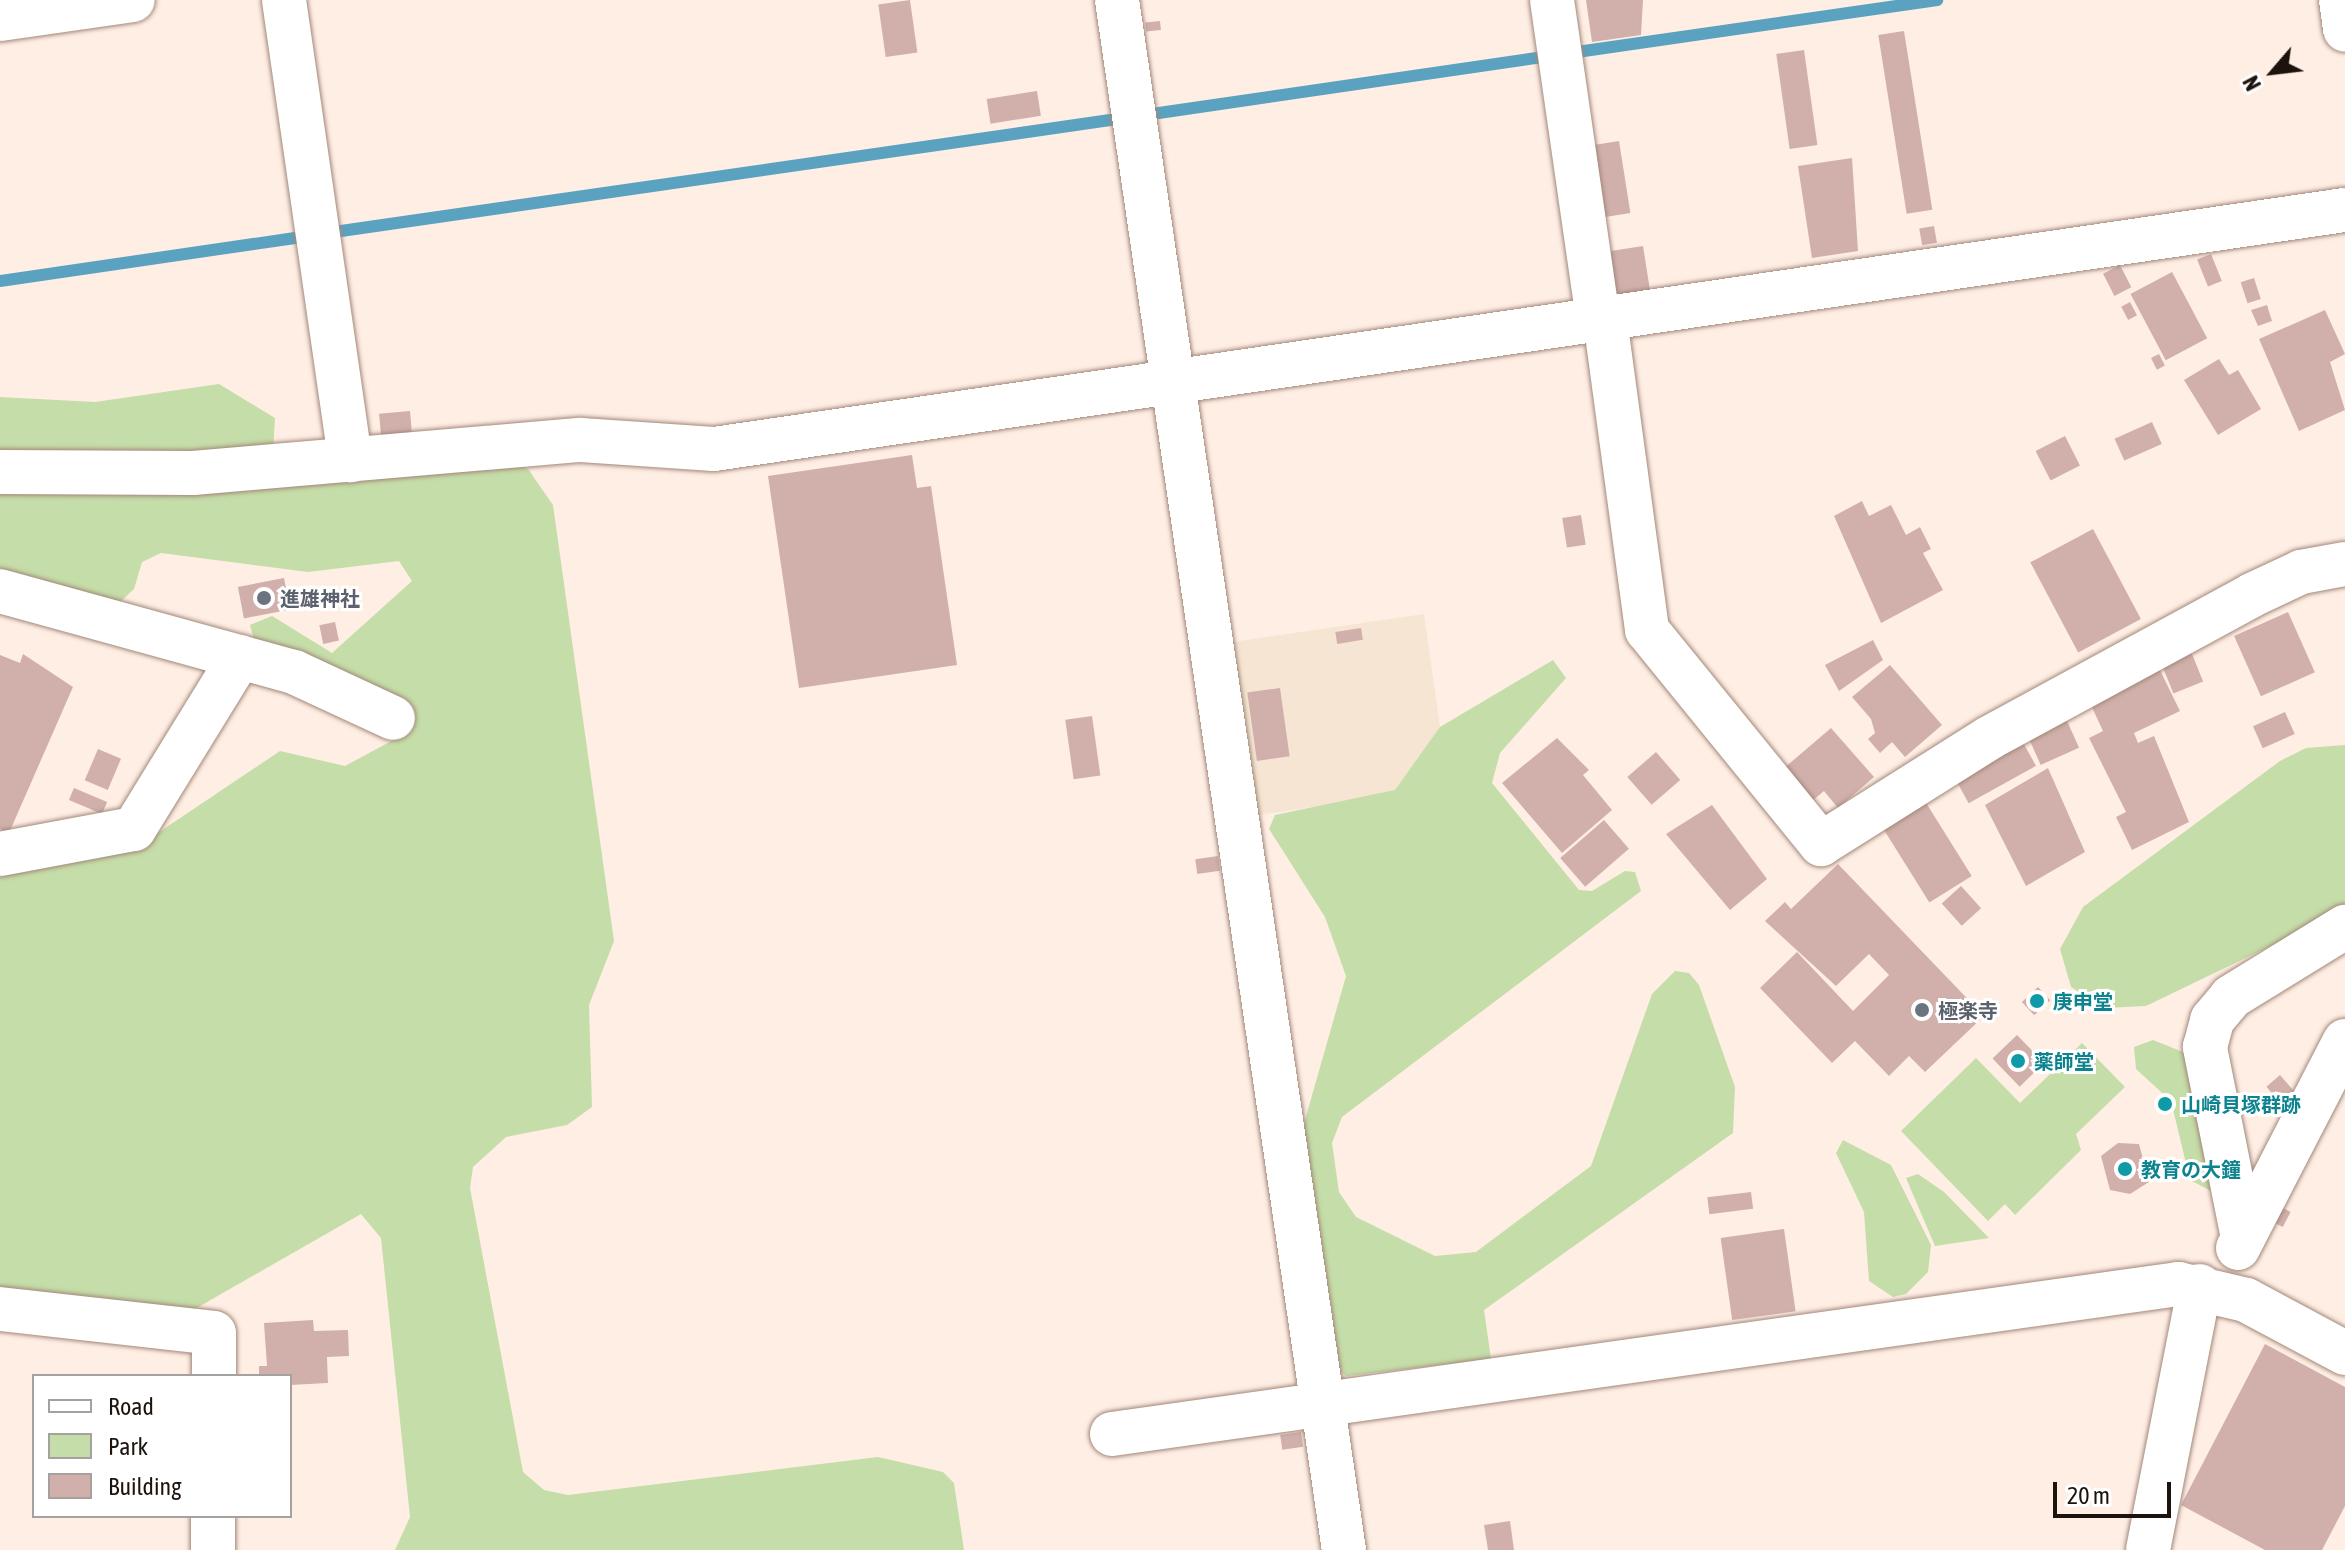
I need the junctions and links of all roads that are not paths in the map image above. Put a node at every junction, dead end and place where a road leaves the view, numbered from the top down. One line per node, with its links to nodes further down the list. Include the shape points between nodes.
1 (133, 0): 6 (street)
2 (284, 0): 11 (street)
3 (1117, 0): 10 (street)
4 (1552, 0): 9 (street)
5 (2341, 0): 7 (street)
6 (0, 19)
7 (2345, 30)
8 (2345, 210): 9 (street)
9 (1601, 319): 10 (street); 13 (street, via 1647,630 1821,844 1989,738 2252,595 2301,572)
10 (1173, 382): 11 (street, via 687,452 581,440); 25 (street)
11 (350, 460): 12 (street, via 170,475)
12 (0, 472)
13 (2345, 564)
14 (0, 591): 15 (street)
15 (240, 657): 16 (street, via 346,690); 17 (street, via 134,829)
16 (393, 718)
17 (0, 854)
18 (2345, 927): 20 (street, via 2231,997 2212,1020 2205,1047)
19 (2345, 1041): 20 (street)
20 (2243, 1238): 21 (street)
21 (2208, 1288): 23 (street); 25 (street, via 2143,1287); 30 (street)
22 (0, 1309): 24 (street, via 214,1333)
23 (2345, 1353)
24 (214, 1374)
25 (1322, 1404): 26 (street); 29 (street)
26 (1112, 1434)
27 (213, 1518): 28 (street)
28 (213, 1550)
29 (1344, 1550)
30 (2148, 1550)

